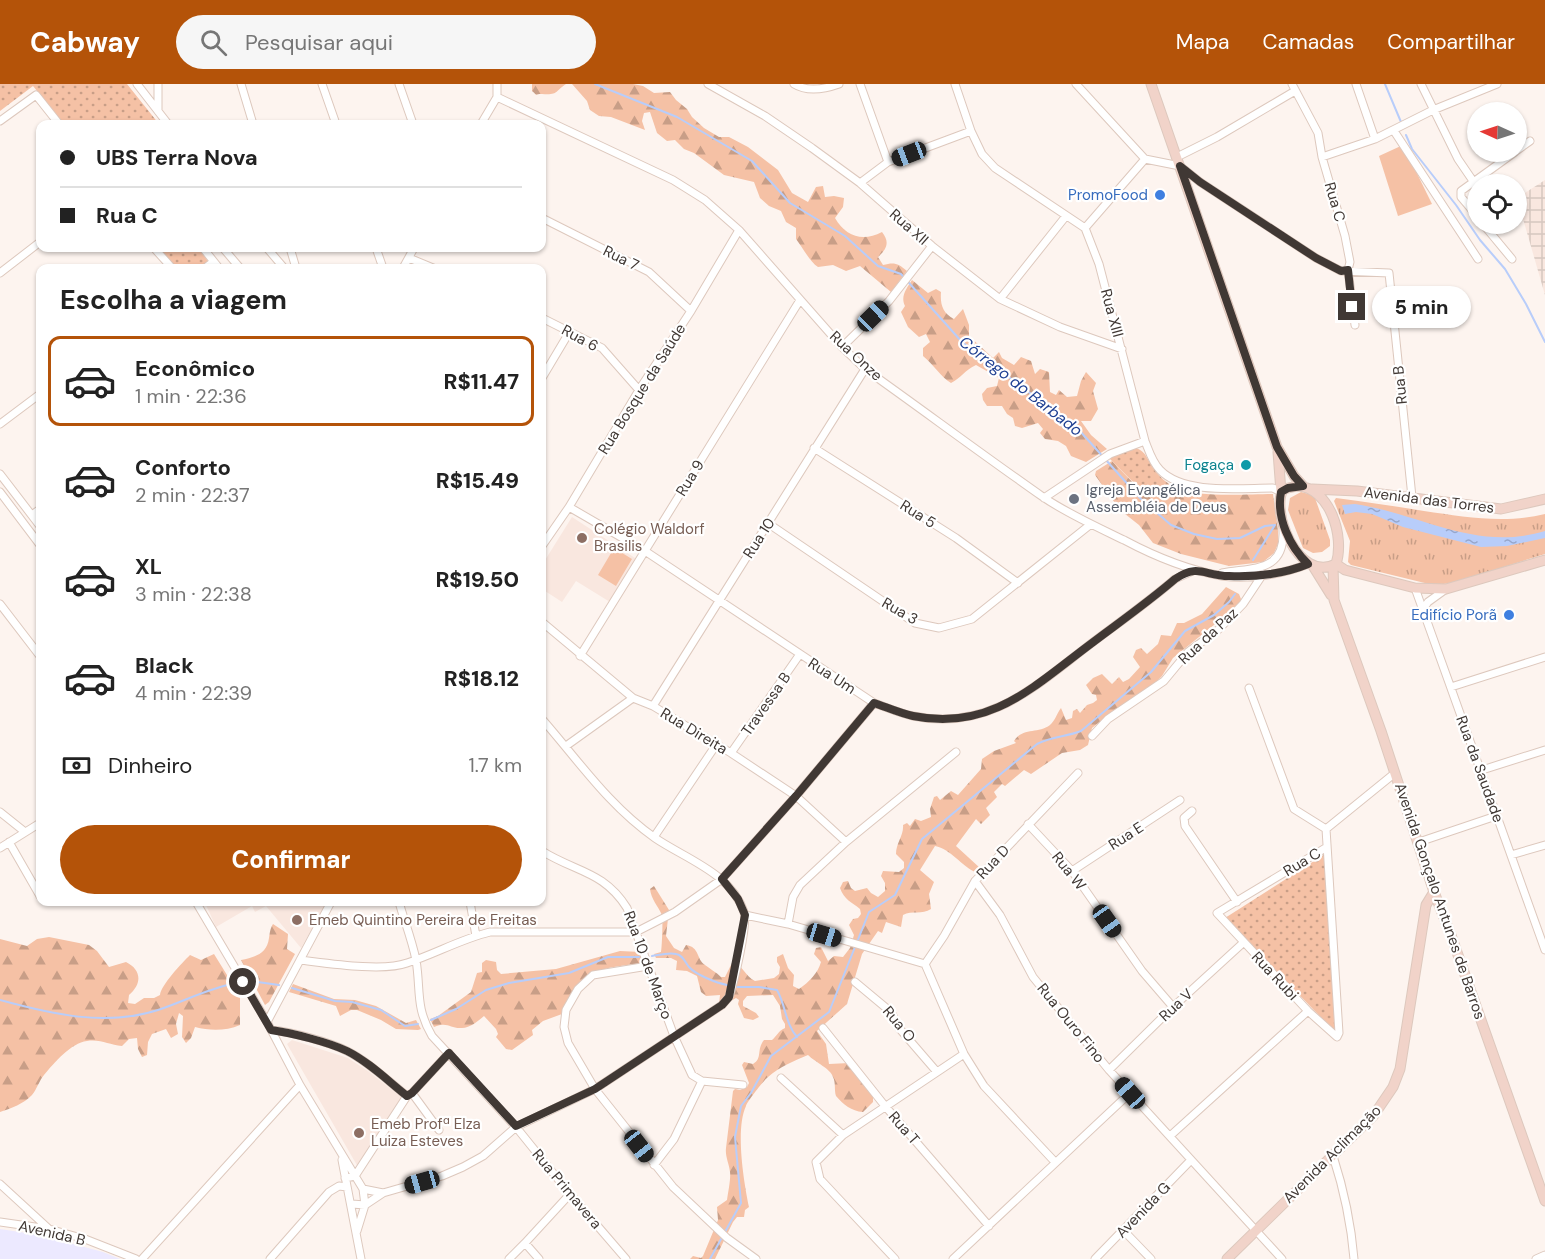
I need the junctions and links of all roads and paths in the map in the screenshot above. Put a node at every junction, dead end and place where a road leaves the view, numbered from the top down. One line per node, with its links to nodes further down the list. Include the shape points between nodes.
1 (137, 84): 21 (street)
2 (158, 84): 21 (street)
3 (241, 84): 24 (street)
4 (322, 84): 25 (street)
5 (399, 84): 26 (street)
6 (497, 84): 19 (street)
7 (708, 84): 43 (street, Rua XII, via 765,116)
8 (794, 84): 9 (street, via 824,90)
9 (839, 84)
10 (860, 84): 39 (street)
11 (955, 84): 31 (street)
12 (1076, 84): 37 (street)
13 (1151, 84): 38 (main road, Avenida Gonçalo Antunes de Barros)
14 (1356, 84): 33 (street)
15 (1421, 84): 20 (street)
16 (1497, 84): 18 (street)
17 (1294, 87): 36 (street, Rua C, via 1318,133); 38 (street)
18 (1480, 87): 20 (street)
19 (497, 97): 27 (street); 28 (street, Rua Onze)
20 (1433, 110): 32 (street); 41 (street)
21 (158, 111): 23 (street)
22 (56, 120): 29 (street, via 36,95)
23 (165, 120)
24 (252, 120)
25 (335, 120)
26 (412, 120)
27 (484, 120)
28 (543, 120)
29 (0, 121)
30 (546, 122): 49 (street, Rua Onze, via 673,180 705,200)
31 (971, 131): 39 (street); 46 (street, via 982,154 995,168)
32 (1394, 131): 33 (street); 59 (street)
33 (1375, 139): 36 (street)
34 (1530, 141): 35 (street)
35 (1527, 143)
36 (1322, 157): 68 (street, Rua C, via 1345,236)
37 (1145, 159): 38 (street); 48 (street)
38 (1179, 161): 68 (street, via 1200,182 1316,258 1341,271); 84 (main road, Avenida Gonçalo Antunes de Barros)
39 (888, 162): 43 (street)
40 (1500, 162): 42 (street)
41 (1468, 174)
42 (1483, 174)
43 (860, 183): 52 (street, Rua XII)
44 (1467, 188): 45 (street, via 1461,197)
45 (1467, 204)
46 (1066, 216): 48 (street); 70 (street)
47 (546, 220): 72 (street, Rua 7, via 649,272)
48 (1085, 228): 77 (street, Rua XIII)
49 (739, 230): 71 (street, Rua Onze); 72 (street, Rua Bosque da Saúde)
50 (1491, 234): 60 (street)
51 (36, 245): 69 (street)
52 (932, 246): 70 (street, Rua XII); 76 (street, via 889,301)
53 (158, 252): 62 (street)
54 (206, 252): 61 (street)
55 (226, 252): 64 (street)
56 (271, 252): 65 (street)
57 (412, 252): 58 (street)
58 (409, 258): 66 (street); 67 (street)
59 (1478, 259)
60 (1512, 259)
61 (213, 262): 63 (street)
62 (168, 264)
63 (210, 264)
64 (237, 264)
65 (281, 264)
66 (405, 264)
67 (423, 264)
68 (1348, 270): 74 (street, Rua C); 90 (street, Rua B, via 1389,273)
69 (0, 273)
70 (1000, 299): 77 (street, Rua XII, via 1060,327)
71 (800, 300): 76 (street, Rua Onze); 102 (street, Rua 9)
72 (691, 311): 80 (street, Rua Bosque da Saúde)
73 (546, 320): 75 (street, Rua 6)
74 (1355, 325)
75 (570, 331): 79 (street); 80 (street, Rua 6, via 602,348)
76 (842, 347): 78 (street, Rua Onze)
77 (1122, 349): 83 (street, Rua XIII)
78 (865, 369): 85 (street, Rua 10); 91 (street, Rua Onze)
79 (546, 371)
80 (639, 390): 93 (street, Rua Bosque da Saúde)
81 (36, 397): 82 (street)
82 (0, 424)
83 (1145, 441): 88 (street, Rua XIII, via 1155,464 1180,483 1214,488 1273,488); 91 (street, via 1110,454)
84 (1277, 447): 87 (main road, Avenida Gonçalo Antunes de Barros, via 1294,476); 88 (main road, Avenida Gonçalo Antunes de Barros)
85 (814, 448): 97 (street, Rua 10); 109 (street, Rua 5, via 956,538)
86 (0, 474): 95 (street)
87 (1308, 488): 88 (main road); 90 (main road, Avenida das Torres); 105 (main road, Avenida Gonçalo Antunes de Barros, via 1324,502 1335,524 1340,550)
88 (1281, 492): 99 (main road, Avenida Gonçalo Antunes de Barros)
89 (1, 497): 100 (street)
90 (1412, 497): 92 (main road, Avenida das Torres, via 1501,508)
91 (1044, 498): 98 (street, Rua Onze)
92 (1545, 499)
93 (569, 507): 101 (street, Rua Bosque da Saúde); 102 (street, Rua Um)
94 (36, 512): 95 (street)
95 (32, 515): 96 (street)
96 (36, 520)
97 (769, 524): 109 (street, Rua 3, via 897,612 927,626 939,628 972,619); 112 (street, Rua 10)
98 (1091, 524): 106 (street, Rua Onze, via 1149,553); 109 (street, Rua 3)
99 (1284, 524): 104 (main road, Avenida Gonçalo Antunes de Barros, via 1294,549); 107 (street, Rua Onze, via 1283,544 1271,563)
100 (36, 539)
101 (546, 540)
102 (645, 551): 112 (street, Rua Um); 119 (street, Rua 9)
103 (1545, 560): 111 (main road)
104 (1310, 565): 105 (main road); 108 (street, Rua Onze); 113 (main road, Avenida Gonçalo Antunes de Barros)
105 (1335, 565): 110 (main road); 113 (main road, Avenida Gonçalo Antunes de Barros)
106 (1197, 570): 107 (street, Rua Onze); 124 (street, Rua Um, via 1175,579 1031,690 994,710 939,718 912,716)
107 (1213, 574): 108 (street, Rua Onze)
108 (1263, 574): 127 (street, Rua da Paz, via 1243,604 1218,630 1188,652 1164,681 1108,719)
109 (1018, 583)
110 (1416, 588): 111 (main road); 115 (street, Rua da Saudade)
111 (1446, 589): 115 (street)
112 (718, 600): 118 (street, Rua Um); 125 (street, Rua 10)
113 (1334, 600): 135 (main road, Avenida Gonçalo Antunes de Barros)
114 (0, 604): 117 (street)
115 (1423, 609): 121 (street, Rua da Saudade)
116 (546, 626): 119 (street, Rua Direita)
117 (36, 651)
118 (800, 654): 124 (street, Rua Um); 132 (street, Travessa B)
119 (580, 656): 123 (street, Rua Direita)
120 (1545, 657): 121 (street)
121 (1450, 687): 133 (street, Rua da Saudade)
122 (1249, 688): 143 (street, via 1294,809)
123 (633, 698): 125 (street, Rua Direita); 129 (street)
124 (874, 703): 136 (street)
125 (653, 706): 128 (street, Rua Direita)
126 (546, 724): 129 (street)
127 (1092, 736)
128 (717, 745): 132 (street, Rua Direita); 145 (street)
129 (566, 746): 145 (street, via 606,796)
130 (1545, 750): 133 (street)
131 (956, 752): 147 (street)
132 (732, 753): 136 (street, Rua Direita)
133 (1479, 771): 140 (street, Rua da Saudade)
134 (1078, 773): 141 (street, Rua D)
135 (1395, 773): 143 (street, Rua C); 148 (main road, Avenida Gonçalo Antunes de Barros)
136 (796, 796): 147 (street, Rua Direita); 155 (street)
137 (1180, 800): 154 (street, Rua E)
138 (1192, 811): 159 (street, via 1184,818 1185,826)
139 (0, 812): 144 (street)
140 (1496, 816): 148 (street); 153 (street, Rua da Saudade)
141 (1028, 824): 154 (street, Rua W); 156 (street, Rua D)
142 (36, 826): 144 (street)
143 (1326, 829): 150 (street, Rua C)
144 (26, 832): 146 (street)
145 (654, 837): 155 (street)
146 (9, 842): 151 (street); 157 (street)
147 (846, 842): 166 (street, via 800,885 793,897)
148 (1419, 842): 158 (main road, Avenida Gonçalo Antunes de Barros)
149 (1545, 844): 153 (street)
150 (1327, 847): 159 (street, Rua C); 177 (street, Rua Rubi, via 1339,1036 1335,1037)
151 (0, 848)
152 (546, 854): 167 (street, Rua 10 de Março, via 591,874 618,893)
153 (1511, 855): 170 (street, Rua da Saudade)
154 (1072, 871): 176 (street, Rua W, via 1142,971)
155 (722, 879): 165 (street); 167 (street, via 675,912)
156 (975, 881): 173 (street, Rua D); 184 (street, Rua Ouro Fino, via 1000,915 1033,977)
157 (36, 889)
158 (1434, 892): 198 (main road, Avenida Aclimação, via 1426,905 1400,1069 1374,1115); 210 (main road, Avenida Gonçalo Antunes de Barros)
159 (1237, 902): 164 (street, Rua C)
160 (198, 906): 178 (street)
161 (329, 906): 172 (street)
162 (400, 906): 171 (street, Rua Primavera)
163 (471, 906): 168 (street)
164 (1217, 913): 169 (street, Rua Rubi)
165 (745, 915): 166 (street); 181 (street, via 729,997)
166 (789, 924): 173 (street)
167 (636, 932): 168 (street, via 503,932); 174 (street, Rua 10 de Março)
168 (476, 936): 171 (street)
169 (1244, 942): 176 (street, Rua V); 177 (street, Rua Rubi)
170 (1545, 949)
171 (416, 959): 172 (street, via 404,964 373,966); 182 (street, Rua Primavera, via 424,1023)
172 (300, 960): 178 (street)
173 (926, 964): 183 (street)
174 (648, 966): 181 (street, Rua 10 de Março); 190 (street, via 593,975 578,989 566,1010 564,1027 568,1043)
175 (855, 982): 185 (street, Rua O, via 891,1012 899,1028)
176 (1173, 1007): 184 (street, Rua V)
177 (1308, 1011): 197 (street)
178 (267, 1022): 180 (street)
179 (823, 1028): 193 (street, Rua T)
180 (271, 1030): 188 (street); 192 (street, via 347,1051)
181 (674, 1036): 187 (street, Rua 10 de Março, via 692,1075); 190 (street)
182 (449, 1053): 192 (street); 194 (street, Rua Primavera)
183 (964, 1054): 185 (street); 201 (street, via 984,1086)
184 (1109, 1070): 191 (street, Rua Ouro Fino)
185 (938, 1072): 193 (street)
186 (781, 1078): 196 (street)
187 (702, 1080): 189 (street); 202 (street, via 674,1139)
188 (300, 1085): 199 (street); 222 (street)
189 (743, 1085)
190 (595, 1089): 194 (street); 202 (street)
191 (1130, 1093): 197 (street, Rua Ouro Fino); 201 (street)
192 (410, 1094): 195 (street); 203 (street)
193 (885, 1106): 196 (street); 214 (street, Rua T)
194 (516, 1126): 208 (street, via 483,1156 463,1167); 209 (street, Rua Primavera)
195 (439, 1130)
196 (843, 1136): 229 (street, via 816,1162 820,1179)
197 (1170, 1136): 200 (street, Rua Ouro Fino)
198 (1333, 1156): 216 (main road, Avenida Aclimação); 235 (street, via 1350,1220)
199 (342, 1158): 203 (street); 204 (street)
200 (1191, 1160): 216 (street, Rua Ouro Fino); 218 (street, Avenida G)
201 (1055, 1162): 214 (street)
202 (654, 1165): 228 (street, via 715,1227)
203 (355, 1176): 204 (street); 207 (street)
204 (345, 1178): 206 (street)
205 (0, 1184): 215 (street)
206 (346, 1187): 211 (street); 223 (street, via 329,1192)
207 (363, 1189): 208 (street); 212 (street)
208 (382, 1193): 212 (street)
209 (570, 1194): 219 (street); 227 (street, Rua Primavera)
210 (1545, 1201)
211 (352, 1204): 212 (street); 217 (street)
212 (365, 1205): 217 (street)
213 (0, 1222): 215 (street, Avenida B)
214 (989, 1226): 230 (street)
215 (49, 1229): 221 (street, Avenida B)
216 (1256, 1230): 233 (main road, Avenida Aclimação); 234 (street, Rua Ouro Fino)
217 (357, 1231): 224 (street)
218 (1124, 1231): 231 (street, Avenida G); 232 (street)
219 (525, 1243): 225 (street); 226 (street)
220 (1545, 1255): 236 (street)
221 (136, 1259)
222 (142, 1259)
223 (270, 1259)
224 (361, 1259)
225 (509, 1259)
226 (539, 1259)
227 (626, 1259)
228 (756, 1259)
229 (895, 1259)
230 (953, 1259)
231 (1095, 1259)
232 (1151, 1259)
233 (1227, 1259)
234 (1282, 1259)
235 (1354, 1259)
236 (1536, 1259)

